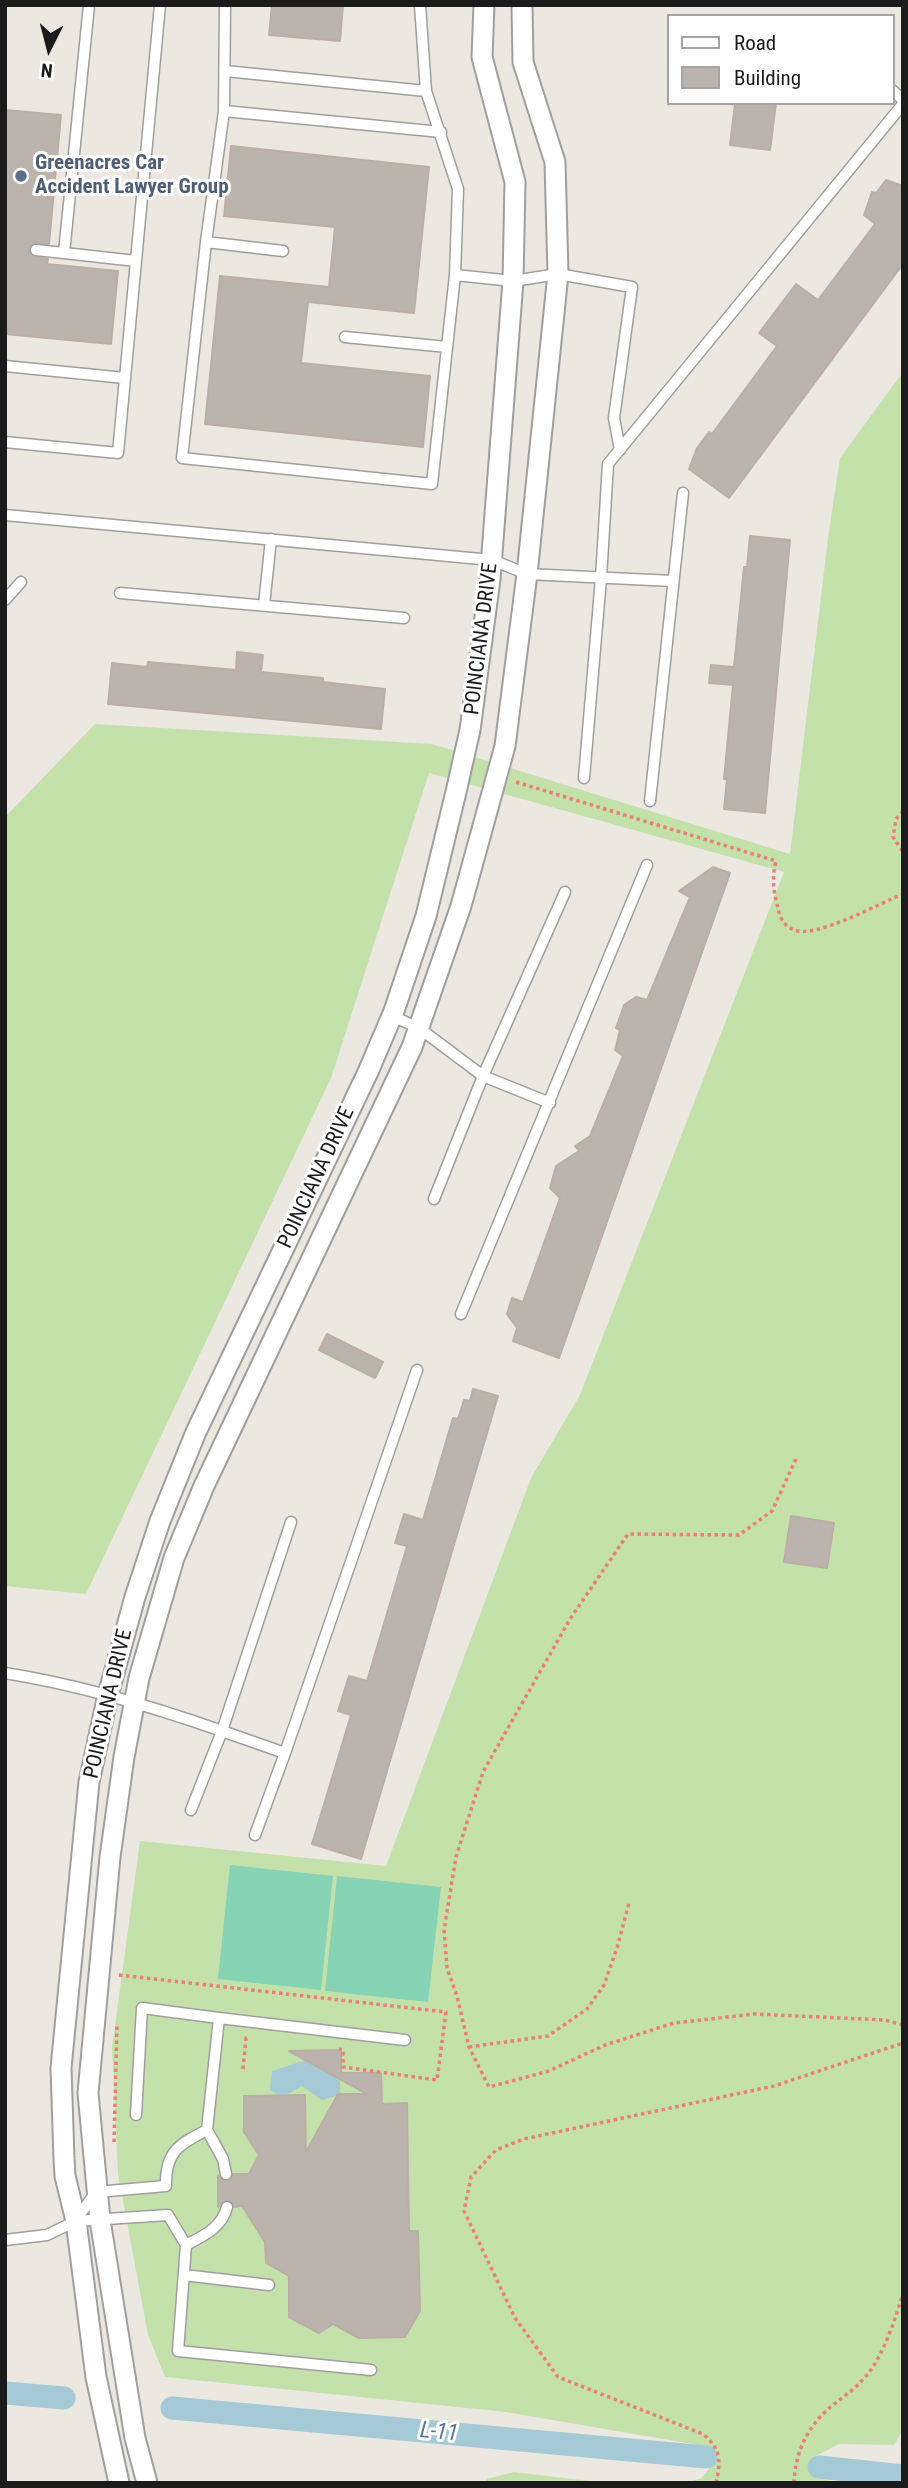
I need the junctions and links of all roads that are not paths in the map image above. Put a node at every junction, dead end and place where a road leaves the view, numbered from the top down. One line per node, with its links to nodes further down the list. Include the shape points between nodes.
1 (89, 5): 15 (lane)
2 (160, 5): 16 (lane)
3 (225, 5): 7 (lane)
4 (420, 5): 8 (lane)
5 (484, 5): 19 (street, POINCIANA DRIVE, via 482,57 514,181)
6 (522, 5): 17 (street, POINCIANA DRIVE, via 523,62 555,162)
7 (225, 71): 8 (lane); 10 (lane)
8 (426, 91): 11 (lane)
9 (903, 102): 25 (lane)
10 (225, 111): 11 (lane); 12 (lane)
11 (441, 132): 18 (lane, via 458,189)
12 (206, 242): 14 (lane); 21 (lane, via 182,458 432,484)
13 (36, 250): 15 (lane)
14 (283, 251)
15 (64, 253): 16 (lane)
16 (136, 261): 23 (lane)
17 (558, 274): 19 (lane); 25 (lane, via 632,287 614,418); 30 (street, POINCIANA DRIVE)
18 (455, 275): 19 (lane); 21 (lane)
19 (513, 281): 29 (street, POINCIANA DRIVE)
20 (345, 337): 21 (lane)
21 (447, 347)
22 (5, 366): 23 (lane)
23 (125, 378): 24 (lane, via 118,453)
24 (5, 442)
25 (620, 450): 31 (lane, via 608,464)
26 (683, 493): 32 (lane)
27 (5, 515): 28 (lane)
28 (271, 539): 29 (lane); 36 (lane)
29 (492, 560): 30 (lane); 42 (street, POINCIANA DRIVE, via 467,743 426,916)
30 (527, 574): 31 (lane); 43 (street, POINCIANA DRIVE, via 505,746 461,906)
31 (601, 578): 32 (lane); 38 (lane)
32 (673, 581): 39 (lane)
33 (21, 582): 35 (lane)
34 (120, 593): 36 (lane)
35 (5, 600)
36 (264, 605): 37 (lane)
37 (404, 618)
38 (584, 778)
39 (650, 801)
40 (647, 864): 45 (lane)
41 (565, 892): 44 (lane)
42 (392, 1016): 43 (lane); 51 (street, POINCIANA DRIVE, via 197,1432 160,1521)
43 (419, 1028): 44 (lane); 52 (street, POINCIANA DRIVE, via 204,1486 174,1558)
44 (483, 1076): 45 (lane); 46 (lane)
45 (550, 1103): 47 (lane)
46 (434, 1199)
47 (461, 1314)
48 (417, 1370): 54 (lane)
49 (291, 1522): 53 (lane)
50 (5, 1673): 51 (lane)
51 (108, 1695): 52 (lane); 65 (street, POINCIANA DRIVE, via 89,1782 61,2068 65,2176)
52 (135, 1701): 53 (lane); 62 (street, POINCIANA DRIVE, via 110,1857 88,2093)
53 (222, 1731): 54 (lane); 55 (lane)
54 (285, 1753): 56 (lane)
55 (191, 1810)
56 (255, 1835)
57 (219, 2018): 58 (lane); 59 (lane, via 142,2007); 60 (lane)
58 (405, 2040)
59 (136, 2115)
60 (207, 2130): 61 (lane); 62 (lane, via 182,2142 165,2167 166,2186)
61 (226, 2175)
62 (96, 2192): 64 (street, POINCIANA DRIVE); 65 (lane)
63 (227, 2207): 67 (lane, via 213,2230)
64 (100, 2220): 65 (lane); 67 (lane, via 168,2216); 72 (street, POINCIANA DRIVE, via 135,2438)
65 (76, 2221): 66 (lane, via 47,2235); 71 (street, POINCIANA DRIVE, via 96,2377)
66 (5, 2240)
67 (186, 2245): 68 (lane)
68 (184, 2276): 69 (lane); 70 (lane, via 178,2351)
69 (268, 2285)
70 (371, 2370)
71 (119, 2483)
72 (147, 2483)

